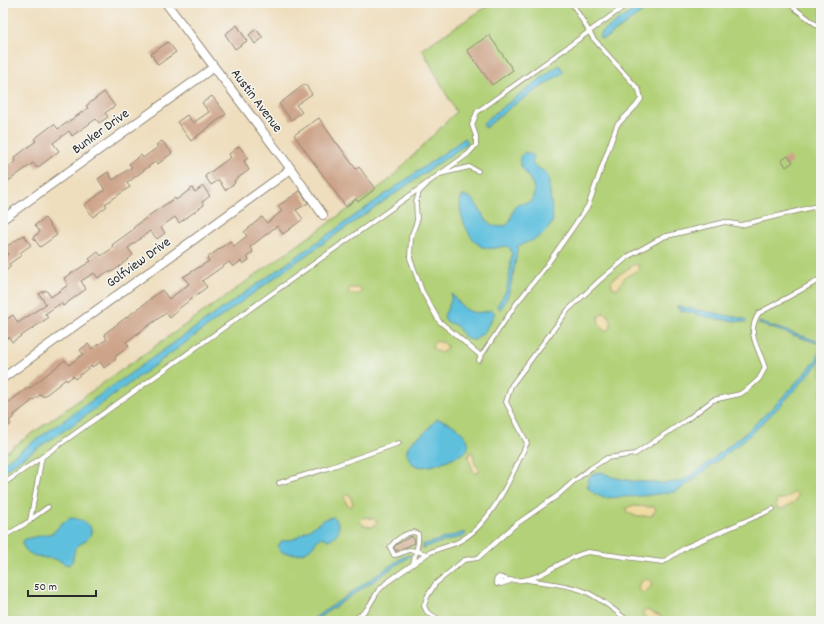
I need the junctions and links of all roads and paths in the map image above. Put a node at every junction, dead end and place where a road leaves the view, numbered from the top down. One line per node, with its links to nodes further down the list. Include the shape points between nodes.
1 (166, 3): 7 (street, Austin Avenue)
2 (572, 3): 6 (lane)
3 (629, 3): 6 (lane)
4 (790, 3): 5 (lane)
5 (821, 28)
6 (589, 32): 10 (lane, via 477,112 472,125 476,145 468,154); 10 (lane, via 638,90 642,99 617,125 588,206 480,358 439,321 422,292 410,258 419,192)
7 (214, 67): 8 (street, Austin Avenue); 13 (street, Bunker Drive)
8 (291, 169): 12 (street, Austin Avenue); 15 (street, Golfview Drive)
9 (478, 170): 10 (lane, via 469,166)
10 (437, 175): 17 (lane)
11 (821, 204): 25 (lane, via 742,225 725,222 663,237 629,256 600,280 568,310 511,386 506,402 526,443 501,496 481,524 468,536 458,543)
12 (323, 215)
13 (3, 219)
14 (821, 279): 30 (lane, via 759,313 755,319 752,332 765,368 759,379 740,394 713,400 635,454 607,458 514,525 478,558 464,560 435,584 427,597 424,606 427,612)
15 (3, 378)
16 (399, 443): 18 (lane)
17 (42, 457): 19 (lane); 22 (lane)
18 (279, 483)
19 (3, 484)
20 (48, 507): 22 (lane)
21 (773, 508): 27 (lane, via 686,547 663,562 588,552 576,555 540,576)
22 (30, 520): 23 (lane)
23 (3, 537)
24 (416, 551): 24 (lane, via 408,550 394,555 390,548 393,543 414,532 419,537); 25 (lane); 26 (lane)
25 (427, 554): 26 (lane)
26 (413, 564): 29 (lane, via 386,583 367,609)
27 (526, 580): 28 (lane); 31 (lane, via 583,591)
28 (510, 581)
29 (353, 621)
30 (442, 621)
31 (628, 621)

